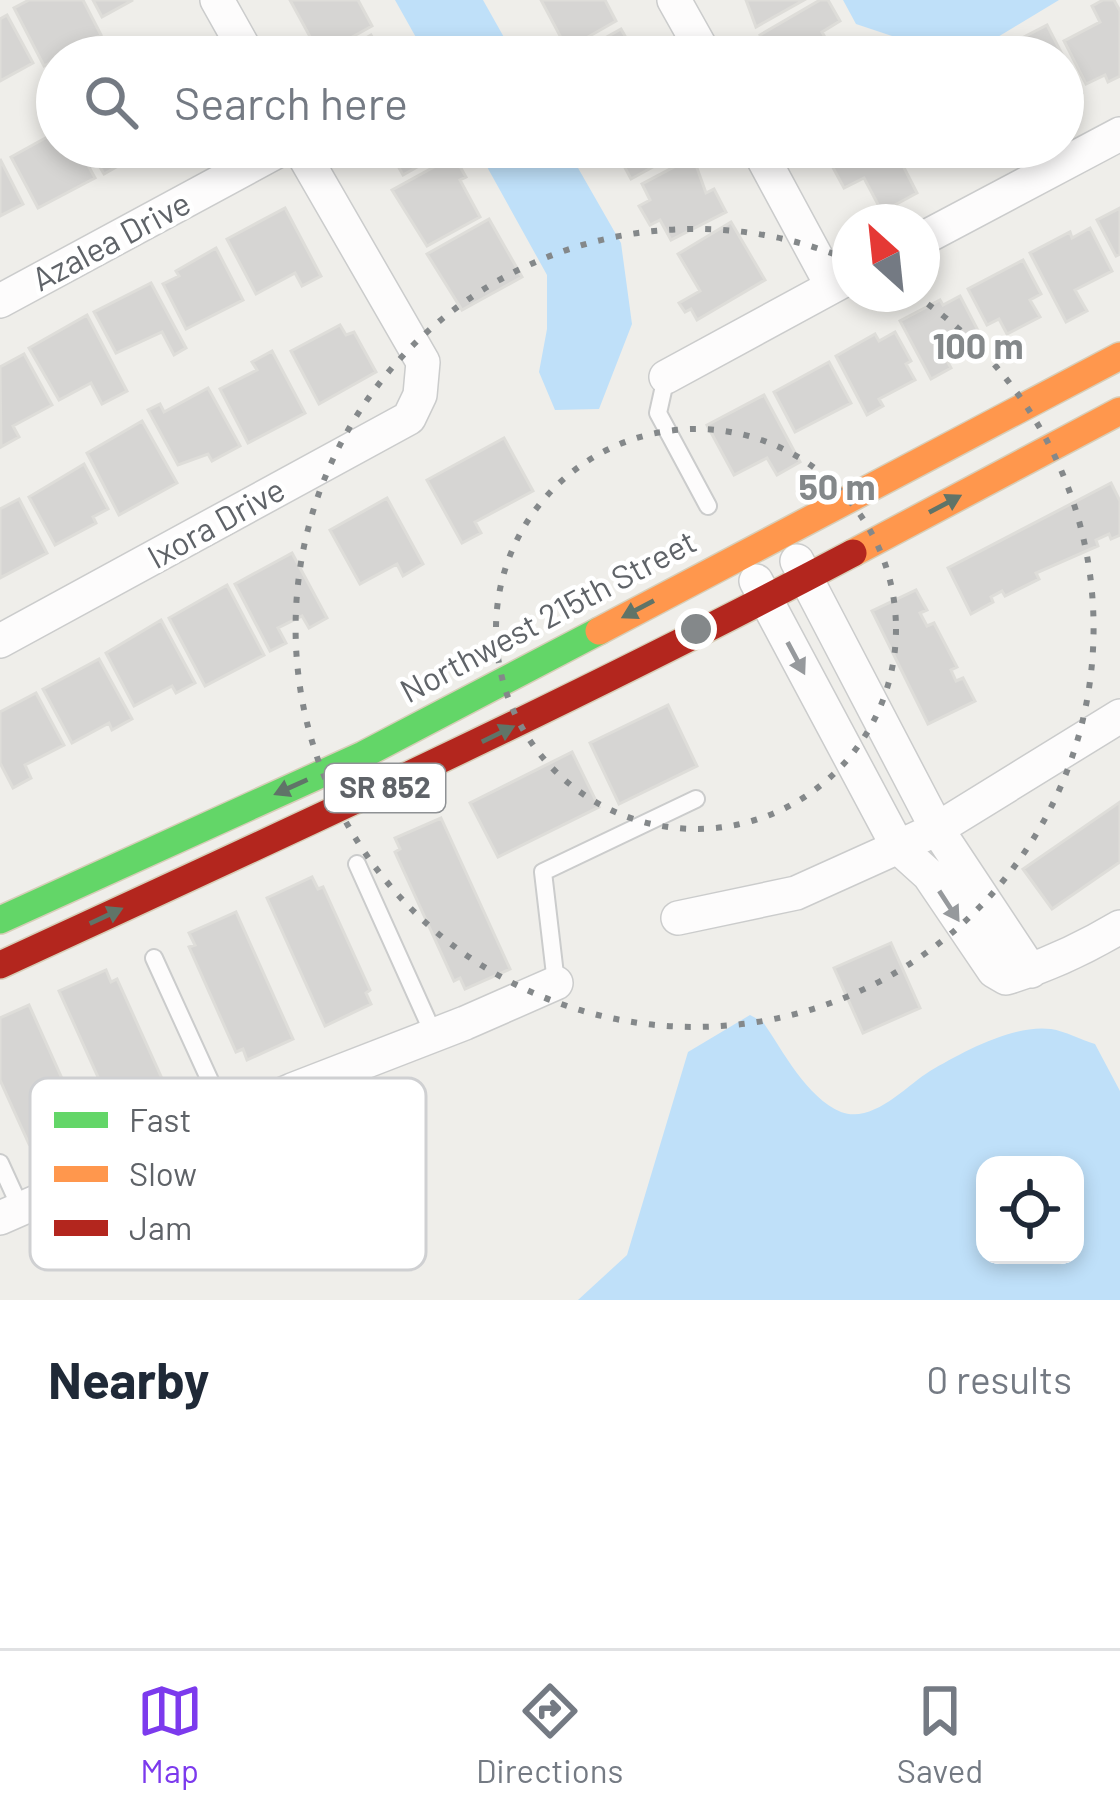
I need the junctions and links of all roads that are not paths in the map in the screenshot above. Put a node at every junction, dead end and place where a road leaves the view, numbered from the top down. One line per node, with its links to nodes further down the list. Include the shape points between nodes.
1 (217, 0): 3 (street)
2 (674, 0): 4 (street)
3 (237, 36)
4 (694, 36)
5 (1120, 134): 6 (street)
6 (1084, 153)
7 (246, 168): 14 (street, Azalea Drive)
8 (311, 168): 23 (street, Ixora Drive, via 422,362 409,418)
9 (770, 168): 12 (street)
10 (1055, 168): 11 (street)
11 (940, 229)
12 (832, 267)
13 (832, 286): 16 (street)
14 (0, 301)
15 (1120, 356): 19 (main road, Northwest 215th Street / SR 852)
16 (666, 377): 18 (lane, via 658,413)
17 (1120, 411): 21 (main road, SR 852, one-way to 17)
18 (708, 506)
19 (783, 532): 20 (main road, Northwest 215th Street / SR 852); 21 (street)
20 (741, 554): 22 (street); 30 (main road, Northwest 215th Street / SR 852, one-way to 30, via 362,755)
21 (805, 579): 22 (main road, SR 852); 26 (street)
22 (765, 599): 27 (street, one-way to 27); 33 (main road, SR 852, one-way to 22, via 360,800)
23 (0, 640)
24 (1120, 716): 26 (street)
25 (696, 799): 35 (lane, via 543,872)
26 (937, 829): 27 (street); 34 (street)
27 (898, 847): 29 (street, via 796,893); 34 (street, one-way to 34, via 929,875 994,971 1006,978)
28 (357, 863): 36 (lane)
29 (678, 918)
30 (0, 920)
31 (1120, 926): 34 (street)
32 (154, 958): 37 (lane)
33 (0, 965)
34 (1031, 971)
35 (556, 983): 36 (street)
36 (434, 1035): 38 (street)
37 (209, 1078)
38 (327, 1078)
39 (0, 1163): 40 (lane)
40 (10, 1214)

